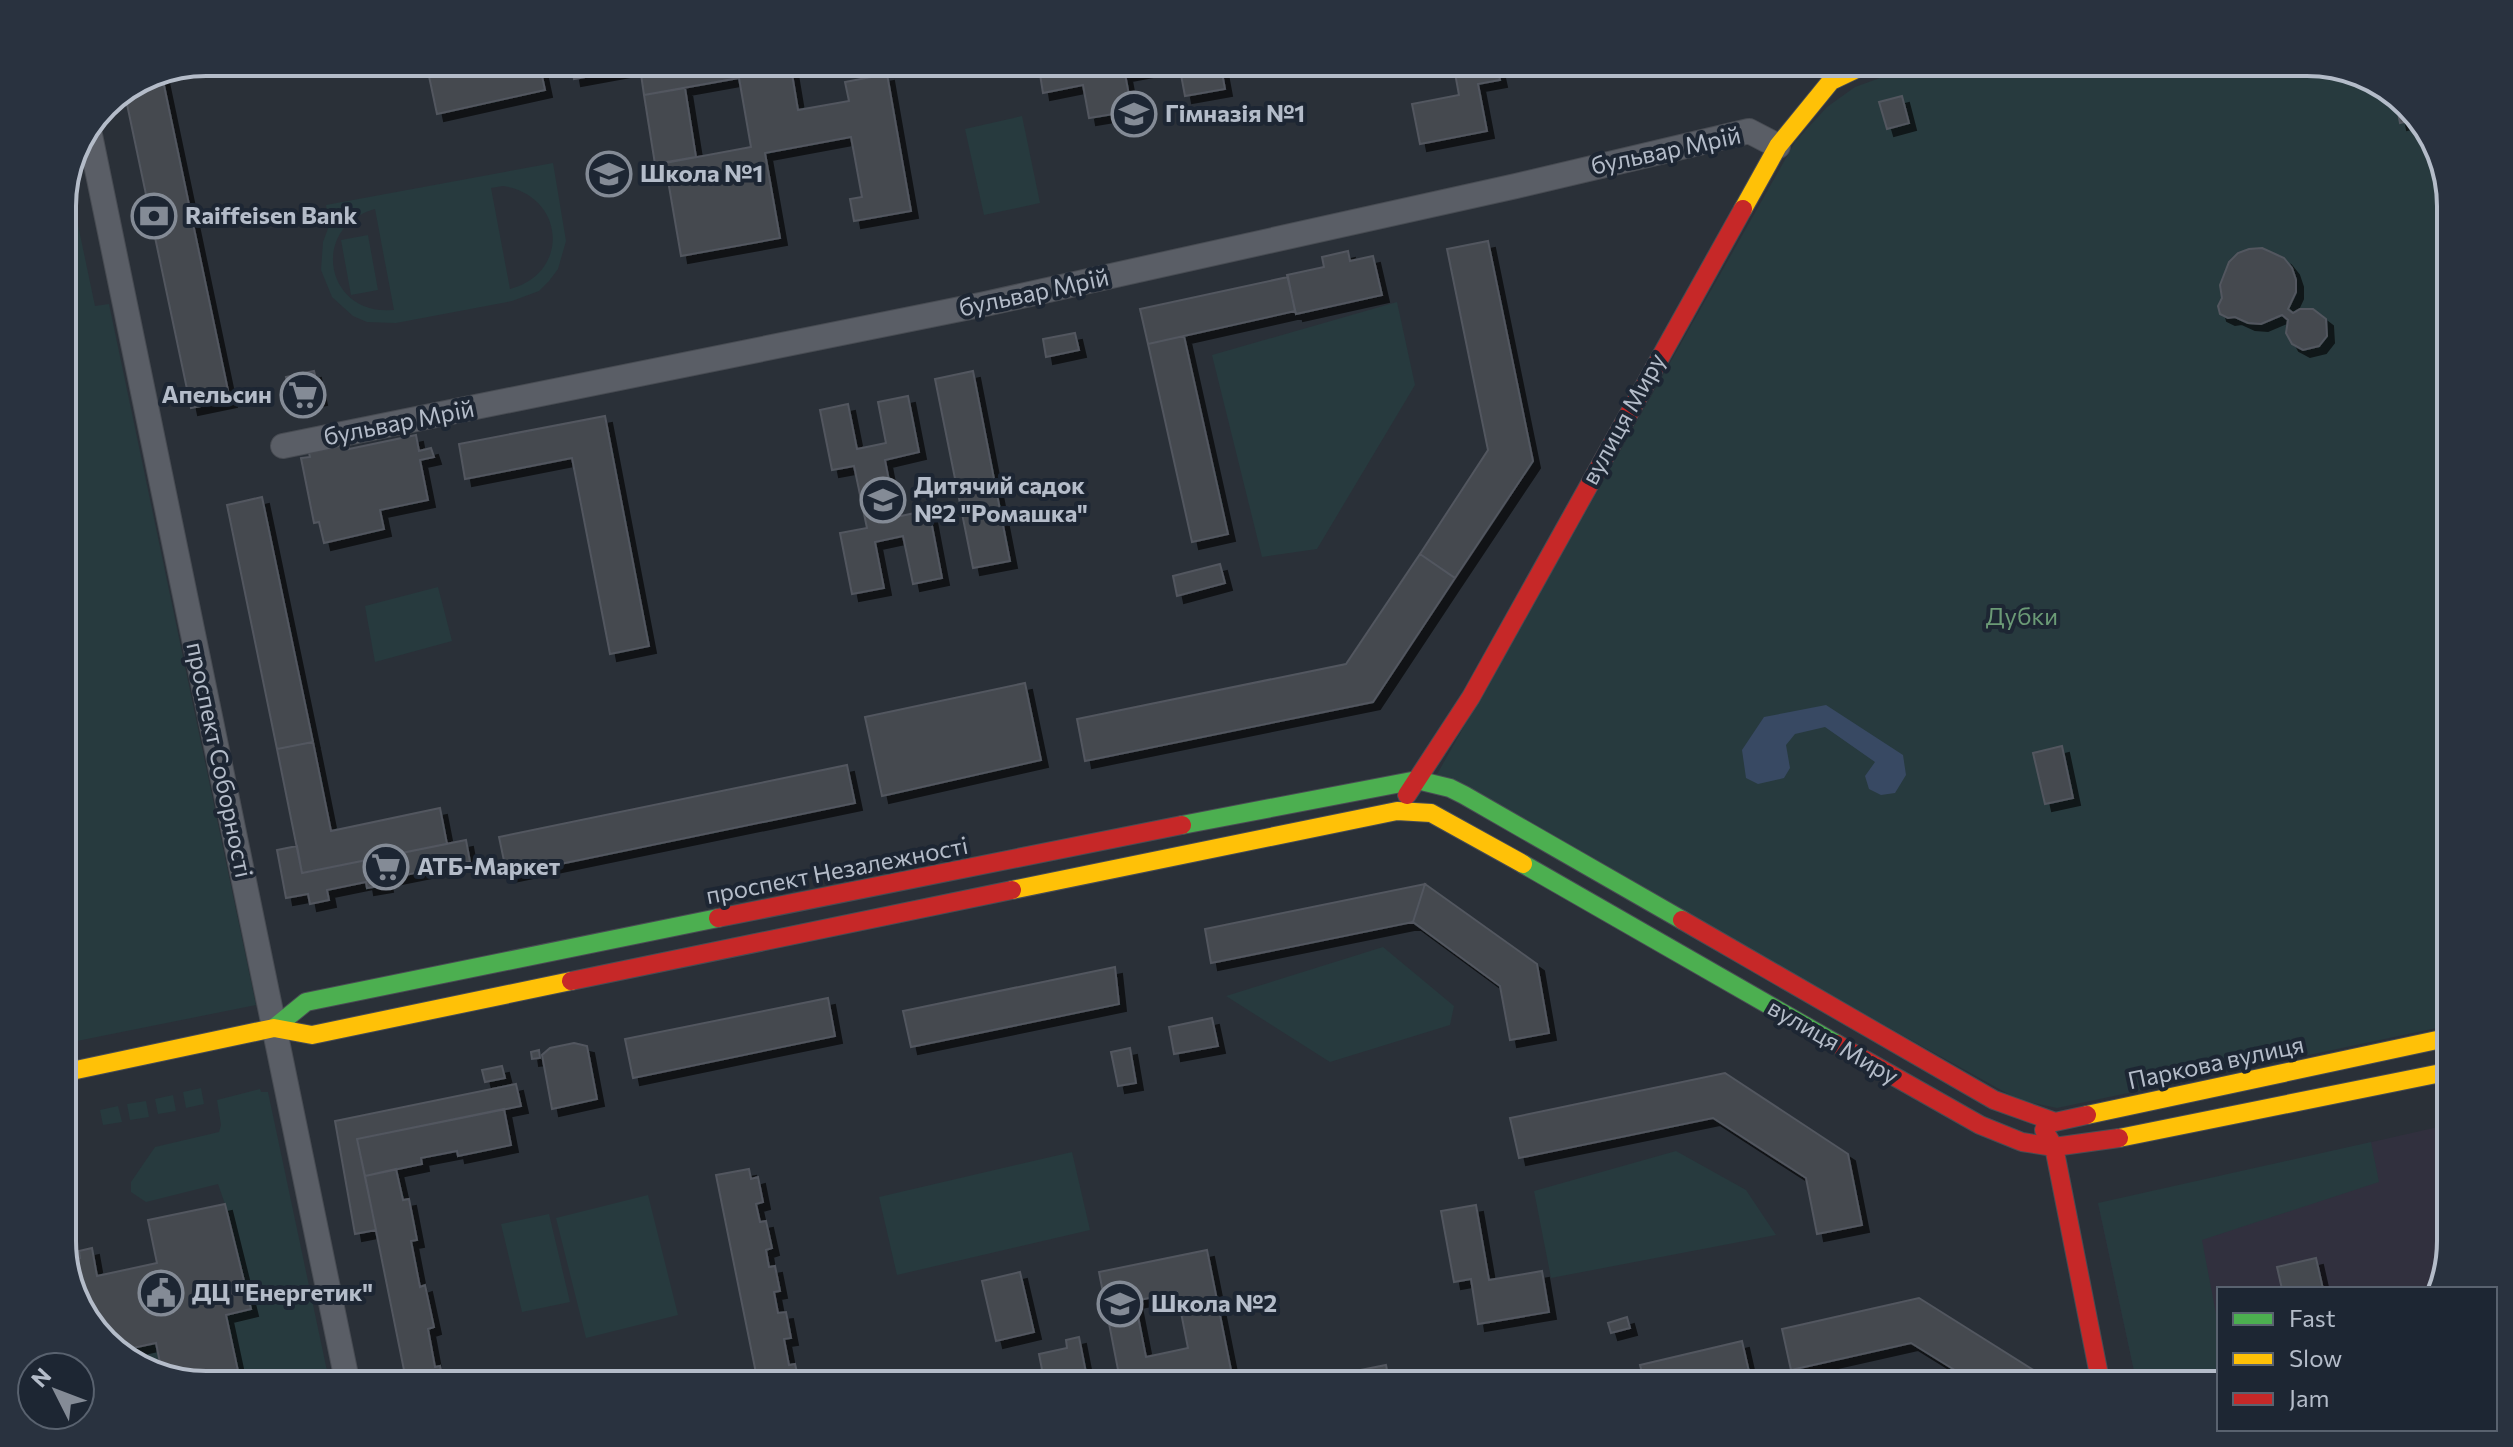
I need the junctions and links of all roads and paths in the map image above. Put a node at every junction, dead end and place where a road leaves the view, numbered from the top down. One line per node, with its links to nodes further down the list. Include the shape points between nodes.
1 (1827, 76): 3 (street, вулиця Миру)
2 (92, 144): 7 (street, проспект Соборності)
3 (1778, 146): 4 (street, бульвар Мрій, via 1749,131 985,304); 5 (street, вулиця Миру, via 1471,697)
4 (283, 446)
5 (1417, 780): 6 (street, вулиця Миру); 7 (street, проспект Незалежності, via 306,1002); 11 (street, вулиця Миру, via 1464,795)
6 (1397, 811): 7 (street, проспект Незалежності, via 312,1035); 13 (street, вулиця Миру, via 1431,813 1449,822 1980,1125 2022,1142)
7 (274, 1028): 9 (street, проспект Незалежності); 14 (street, проспект Соборності)
8 (2437, 1040): 12 (street, Паркова вулиця, via 2055,1122)
9 (76, 1070)
10 (2437, 1074): 13 (street)
11 (1994, 1100): 12 (street, Паркова вулиця)
12 (2037, 1117): 13 (street)
13 (2054, 1147): 15 (street)
14 (345, 1371)
15 (2098, 1371)

